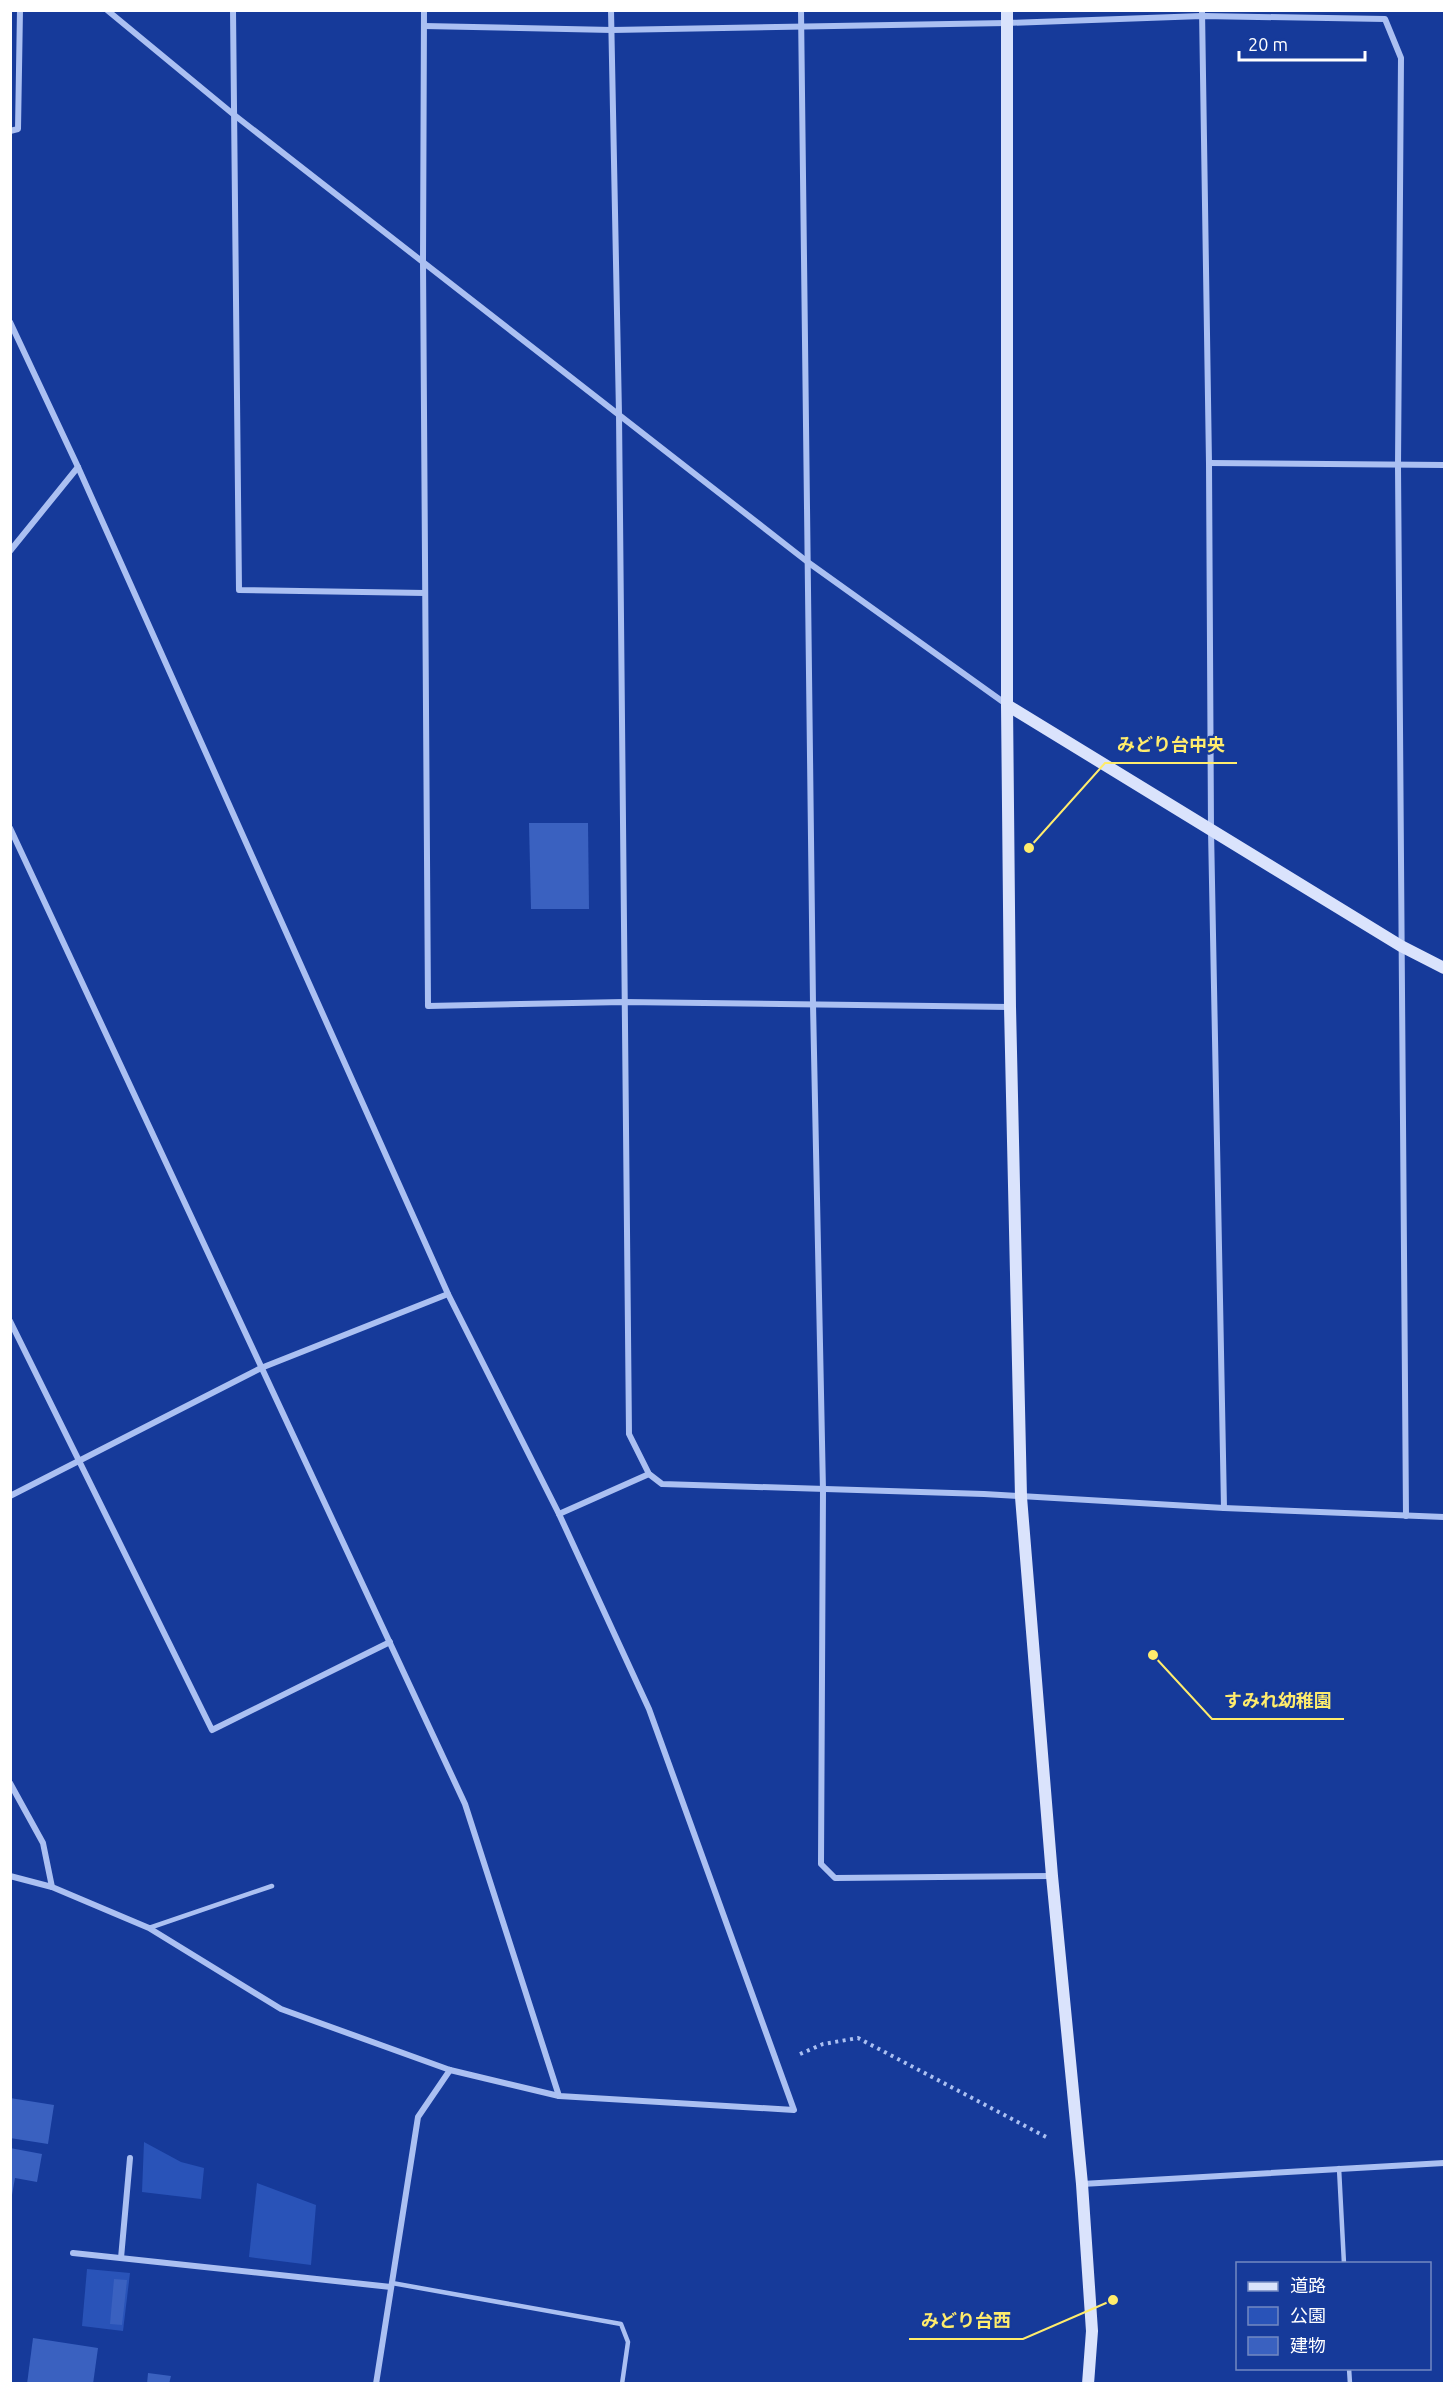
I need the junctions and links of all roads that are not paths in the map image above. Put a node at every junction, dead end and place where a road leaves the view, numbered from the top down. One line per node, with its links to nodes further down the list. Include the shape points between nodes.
1 (20, 10): 13 (street, via 18,129)
2 (107, 10): 12 (street)
3 (233, 10): 12 (street)
4 (424, 10): 9 (street)
5 (611, 10): 11 (street)
6 (801, 10): 10 (street)
7 (1202, 13): 8 (street); 17 (street); 19 (street, via 1385,19 1401,58)
8 (1007, 17): 10 (street); 24 (street)
9 (424, 26): 11 (street); 14 (street)
10 (802, 27): 11 (street); 22 (street)
11 (612, 30): 16 (street)
12 (233, 114): 14 (street); 23 (street, via 239,590)
13 (10, 131)
14 (423, 263): 16 (street); 23 (street)
15 (10, 322): 20 (street)
16 (619, 414): 22 (street); 29 (street)
17 (1209, 463): 19 (street); 26 (street)
18 (1444, 465): 19 (street)
19 (1398, 466): 27 (street)
20 (78, 467): 21 (street); 32 (street)
21 (10, 551)
22 (809, 563): 24 (street); 30 (street)
23 (425, 593): 29 (street, via 428,1006)
24 (1007, 705): 26 (street); 31 (street)
25 (10, 828): 34 (street)
26 (1210, 830): 27 (street); 40 (street)
27 (1401, 946): 28 (street); 42 (street)
28 (1444, 968)
29 (624, 1002): 30 (street); 36 (street, via 629,1434)
30 (813, 1005): 31 (street); 37 (street)
31 (1010, 1007): 39 (street)
32 (448, 1294): 34 (street); 41 (street)
33 (10, 1321): 35 (street)
34 (261, 1368): 35 (street); 44 (street)
35 (78, 1460): 38 (street); 44 (street, via 212,1730)
36 (649, 1474): 37 (street, via 662,1484); 41 (street)
37 (823, 1490): 39 (street); 47 (street, via 821,1864 835,1878)
38 (10, 1496)
39 (1021, 1497): 40 (street); 47 (street)
40 (1224, 1508): 42 (street)
41 (559, 1514): 52 (street, via 649,1709 794,2110)
42 (1406, 1516): 43 (street)
43 (1444, 1517)
44 (390, 1642): 52 (street, via 465,1804)
45 (10, 1783): 49 (street, via 43,1843)
46 (10, 1876): 49 (street)
47 (1052, 1876): 56 (street)
48 (272, 1886): 50 (lane)
49 (52, 1887): 50 (street)
50 (149, 1928): 51 (street, via 281,2009)
51 (450, 2070): 52 (street); 60 (street, via 418,2117)
52 (559, 2096)
53 (130, 2158): 58 (street)
54 (1444, 2163): 55 (street)
55 (1339, 2168): 56 (street); 59 (lane)
56 (1082, 2184): 63 (street, via 1092,2331)
57 (73, 2253): 58 (street)
58 (122, 2258): 60 (street)
59 (1344, 2262)
60 (392, 2285): 61 (street); 62 (lane, via 621,2324 628,2342)
61 (376, 2384)
62 (622, 2384)
63 (1088, 2384)

